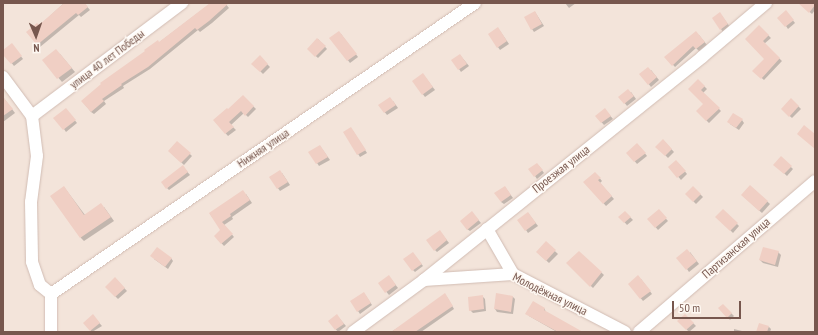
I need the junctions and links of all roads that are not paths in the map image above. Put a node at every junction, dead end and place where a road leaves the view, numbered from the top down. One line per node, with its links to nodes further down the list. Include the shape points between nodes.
1 (182, 3): 5 (street, улица 40 лет Победы)
2 (474, 3): 10 (street, Нижняя улица)
3 (766, 3): 7 (street, Проезжая улица, via 702,57)
4 (3, 76): 5 (street)
5 (32, 116): 10 (street, via 37,156 31,202 32,262 40,285)
6 (815, 182): 14 (street, Партизанская улица)
7 (486, 228): 8 (street); 9 (street, Проезжая улица)
8 (513, 274): 9 (street, Молодёжная улица); 13 (street, Молодёжная улица)
9 (424, 280): 12 (street, Проезжая улица)
10 (51, 294): 11 (street)
11 (51, 332)
12 (353, 332)
13 (625, 332)
14 (639, 332)

